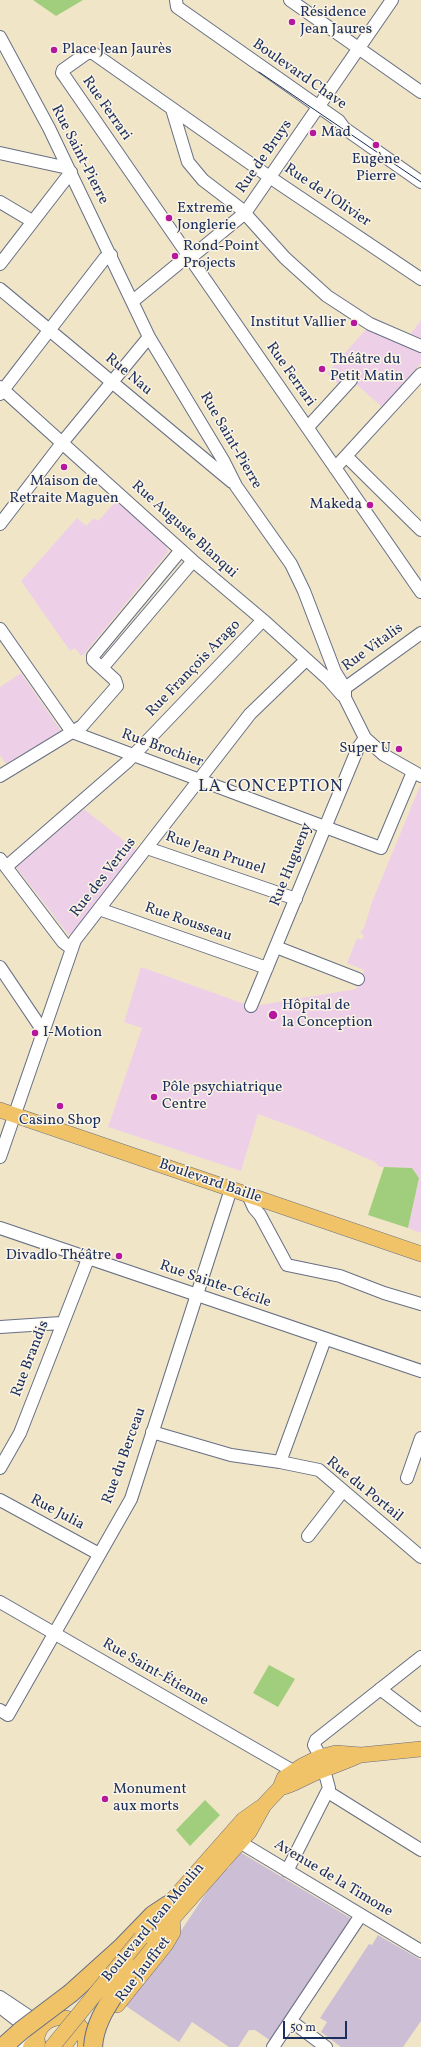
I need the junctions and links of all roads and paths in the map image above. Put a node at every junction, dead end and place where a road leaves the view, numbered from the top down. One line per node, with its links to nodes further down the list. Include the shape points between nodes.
1 (290, 0): 5 (street)
2 (392, 0): 5 (street, Rue de Bruys)
3 (176, 4): 8 (street, Boulevard Chave)
4 (0, 38): 11 (street, Rue Saint-Pierre)
5 (359, 49): 7 (street); 8 (street, Rue de Bruys)
6 (97, 57): 9 (street, Rue de l'Olivier); 18 (street, Rue Ferrari, via 90,52 87,53 65,67 62,73)
7 (421, 92)
8 (319, 107): 12 (street, Rue de Bruys); 13 (street, Boulevard Chave, via 339,121 344,128)
9 (172, 109): 12 (street, Rue de l'Olivier); 15 (street, via 188,162 203,180)
10 (0, 153): 11 (street)
11 (70, 170): 16 (street); 17 (street, Rue Saint-Pierre)
12 (271, 178): 15 (street, Rue de Bruys); 20 (street, Rue de l'Olivier)
13 (421, 182)
14 (0, 202): 16 (street)
15 (246, 213): 18 (street, Rue de Bruys); 25 (street, via 285,258 327,296 370,324)
16 (32, 221): 19 (street)
17 (111, 255): 22 (street, Rue Saint-Pierre); 23 (street, via 105,258)
18 (188, 258): 22 (street, Rue de Bruys); 30 (street, Rue Ferrari)
19 (0, 264)
20 (421, 278)
21 (0, 289): 23 (street, Rue Nau)
22 (132, 301): 24 (street, Rue Saint-Pierre)
23 (50, 331): 28 (street, Rue Nau); 29 (street)
24 (149, 337): 28 (street); 34 (street, Rue Saint-Pierre)
25 (421, 346)
26 (421, 374): 32 (street)
27 (351, 380): 30 (street)
28 (112, 382): 31 (street); 34 (street, Rue Nau)
29 (1, 390): 31 (street, Rue Auguste Blanqui)
30 (308, 428): 33 (street, Rue Ferrari)
31 (63, 442): 35 (street); 37 (street, Rue Auguste Blanqui)
32 (346, 456): 33 (street); 36 (street)
33 (335, 468): 39 (street, Rue Ferrari)
34 (236, 486): 45 (street, Rue Saint-Pierre, via 291,564)
35 (0, 524)
36 (421, 530)
37 (181, 550): 38 (street, Rue Auguste Blanqui); 44 (street, via 93,656 93,660)
38 (193, 561): 40 (street, Rue Auguste Blanqui); 44 (street)
39 (421, 592)
40 (263, 620): 43 (street, Rue Auguste Blanqui); 48 (street, Rue François Arago)
41 (0, 629): 46 (street)
42 (421, 633): 45 (street, Rue Vitalis)
43 (306, 660): 45 (street, Rue Auguste Blanqui); 51 (street, Rue des Vertus, via 250,714)
44 (102, 668): 46 (street, via 115,680 117,686 82,726)
45 (345, 694): 47 (street, Rue Saint-Pierre)
46 (72, 732): 48 (street, Rue Brochier); 50 (street)
47 (365, 738): 49 (street, Rue Saint-Pierre, via 384,754); 52 (street, Rue Hugueny, via 358,748)
48 (133, 756): 51 (street, Rue Brochier); 54 (street, Rue François Arago)
49 (417, 774): 52 (street, Rue Brochier, via 381,848)
50 (0, 776)
51 (200, 780): 52 (street, Rue Brochier); 53 (street, Rue des Vertus)
52 (325, 826): 55 (street, Rue Hugueny)
53 (147, 848): 55 (street, Rue Jean Prunel); 56 (street, Rue des Vertus)
54 (3, 863): 58 (street, via 63,942)
55 (296, 899): 57 (street, Rue Hugueny)
56 (99, 909): 58 (street, Rue des Vertus); 60 (street, Rue Rousseau)
57 (276, 947): 60 (street, Rue Hugueny); 61 (street)
58 (72, 949): 63 (street, Rue des Vertus)
59 (0, 967): 63 (street)
60 (267, 968): 62 (street, Rue Hugueny)
61 (358, 978)
62 (251, 1006)
63 (43, 1031): 65 (street, Rue des Vertus)
64 (0, 1110): 65 (main road, Boulevard Baille)
65 (14, 1115): 66 (street, Rue des Vertus); 67 (main road, Boulevard Baille)
66 (0, 1157)
67 (231, 1189): 68 (main road, Boulevard Baille); 72 (street, Rue du Berceau)
68 (253, 1204): 70 (main road, Boulevard Baille); 73 (street, via 287,1265 340,1276)
69 (0, 1228): 71 (street, Rue Sainte-Cécile)
70 (421, 1254)
71 (88, 1258): 72 (street, Rue Sainte-Cécile); 74 (street, Rue Brandis)
72 (196, 1295): 76 (street, Rue Sainte-Cécile); 78 (street, Rue du Berceau)
73 (421, 1304)
74 (62, 1323): 75 (street); 81 (street, Rue Brandis, via 20,1433)
75 (0, 1327)
76 (325, 1339): 77 (street, Rue Sainte-Cécile); 80 (street)
77 (421, 1371)
78 (152, 1432): 80 (street, Rue du Portail, via 231,1456); 86 (street, Rue du Berceau, via 130,1499)
79 (421, 1438): 82 (street)
80 (280, 1462): 83 (street, Rue du Portail, via 319,1470)
81 (0, 1468)
82 (407, 1478)
83 (342, 1492): 85 (street); 87 (street, Rue du Portail)
84 (0, 1500): 86 (street, Rue Julia)
85 (308, 1536)
86 (100, 1554): 89 (street, Rue du Berceau)
87 (421, 1557)
88 (0, 1602): 89 (street, Rue Saint-Étienne)
89 (54, 1633): 92 (street, Rue du Berceau); 96 (street, Rue Saint-Étienne)
90 (421, 1657): 91 (street)
91 (380, 1689): 93 (street); 95 (street, via 316,1740 314,1745)
92 (4, 1712)
93 (421, 1720)
94 (421, 1749): 95 (main road, Boulevard Jean Moulin, via 361,1755 336,1753)
95 (320, 1764): 96 (main road, Boulevard Jean Moulin); 97 (main road, Boulevard Jean Moulin, via 290,1786); 98 (street, via 329,1784)
96 (293, 1771): 97 (main road, Boulevard Jean Moulin, via 284,1778)
97 (280, 1788): 99 (main road, Boulevard Jean Moulin, via 264,1805 243,1820)
98 (328, 1792): 100 (street); 101 (street)
99 (237, 1836): 101 (street, Avenue de la Timone); 102 (main road, Boulevard Jean Moulin)
100 (421, 1850)
101 (287, 1871): 103 (street, Avenue de la Timone)
102 (170, 1911): 104 (main road, Boulevard Jean Moulin); 107 (highway, via 153,1915 107,1962); 113 (main road, Rue Jauffret, via 173,1932 166,1944 123,1996 109,2020 94,2032)
103 (361, 1915): 105 (street, Avenue de la Timone); 111 (street)
104 (145, 1941): 106 (main road, Boulevard Jean Moulin); 112 (main road, Boulevard Jean Moulin, bridge)
105 (420, 1949)
106 (130, 1968): 113 (highway, bridge, via 123,1983 102,2012); 116 (main road, Boulevard Jean Moulin, bridge)
107 (69, 1990): 110 (street); 112 (main road, via 53,2004); 114 (highway, bridge)
108 (0, 1997): 110 (street)
109 (0, 2007): 112 (street)
110 (24, 2014): 112 (street, via 39,2023)
111 (291, 2021): 117 (street); 118 (street)
112 (41, 2038): 113 (main road, via 57,2018 70,2019 80,2026); 115 (street)
113 (89, 2044)
114 (3, 2047)
115 (18, 2047)
116 (63, 2047)
117 (274, 2047)
118 (326, 2047)

